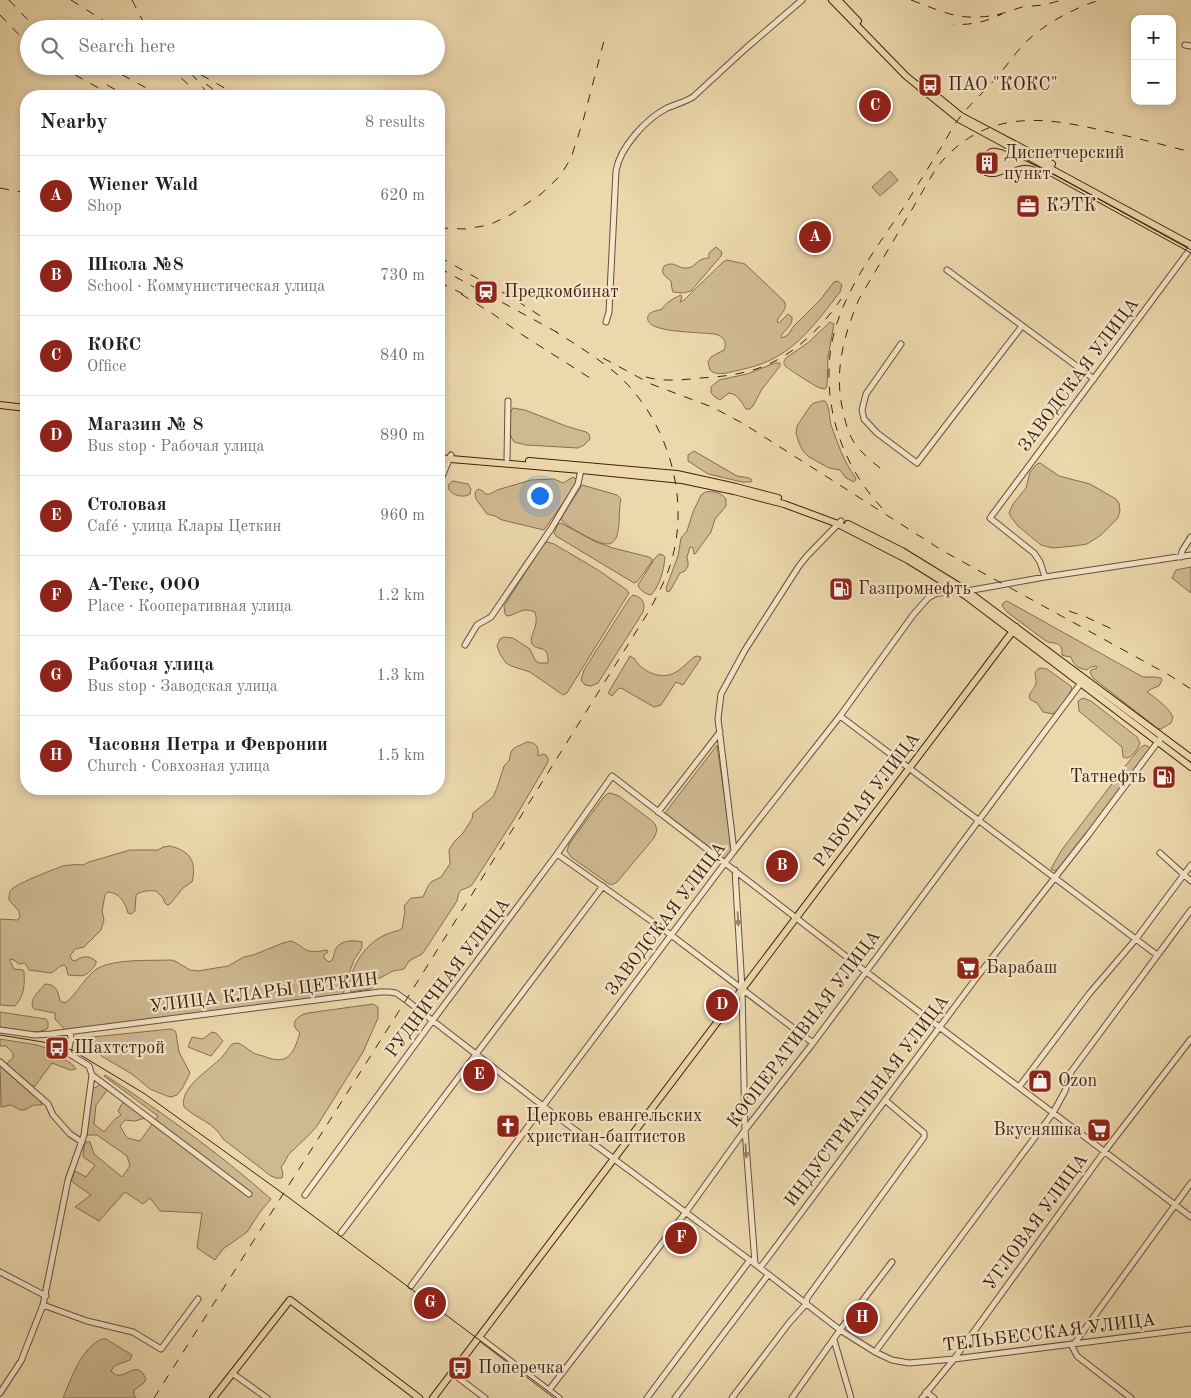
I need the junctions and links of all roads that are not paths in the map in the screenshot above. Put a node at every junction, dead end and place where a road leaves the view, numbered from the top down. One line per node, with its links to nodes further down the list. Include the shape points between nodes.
1 (802, 0): 7 (street, via 693,97 657,115 634,136 620,156 616,171)
2 (832, 0): 5 (main road, via 906,76 959,119)
3 (838, 0): 4 (main road, via 900,64 962,116)
4 (1191, 240)
5 (1191, 246): 10 (street, ЗАВОДСКАЯ УЛИЦА)
6 (947, 270): 8 (street)
7 (606, 322)
8 (1022, 326): 9 (street, via 917,463 877,433 864,418 862,410 866,394); 10 (street)
9 (901, 344)
10 (1094, 379): 26 (street, ЗАВОДСКАЯ УЛИЦА, via 990,518 1034,553)
11 (508, 400): 19 (street)
12 (0, 401): 13 (main road)
13 (20, 403)
14 (0, 405): 15 (main road)
15 (20, 407)
16 (445, 456): 18 (main road)
17 (445, 457): 18 (main road)
18 (450, 457): 19 (main road); 20 (street); 21 (main road)
19 (507, 459): 22 (main road, via 681,475 766,494)
20 (445, 469)
21 (581, 470): 22 (main road, via 698,483 784,504); 30 (street, via 578,484 552,528 491,617 477,625)
22 (840, 522): 27 (main road); 28 (main road, via 902,551); 33 (street, via 802,562 745,650 721,694)
23 (1191, 537): 25 (street)
24 (1191, 555): 25 (street, ЗАВОДСКАЯ УЛИЦА)
25 (1181, 557): 26 (street, ЗАВОДСКАЯ УЛИЦА)
26 (1045, 577): 28 (street, ЗАВОДСКАЯ УЛИЦА)
27 (960, 591): 28 (street, ЗАВОДСКАЯ УЛИЦА); 29 (main road); 32 (street, ЗАВОДСКАЯ УЛИЦА, via 935,594 924,602)
28 (967, 591): 29 (main road)
29 (1015, 629): 31 (main road); 34 (main road); 37 (main road, РАБОЧАЯ УЛИЦА)
30 (465, 645)
31 (1081, 683): 34 (main road); 39 (street, КООПЕРАТИВНАЯ УЛИЦА)
32 (840, 716): 37 (street); 40 (street, ЗАВОДСКАЯ УЛИЦА)
33 (720, 732): 38 (street); 40 (street)
34 (1160, 739): 35 (main road); 36 (main road); 47 (street, ИНДУСТРИАЛЬНАЯ УЛИЦА)
35 (1191, 758)
36 (1191, 767)
37 (910, 768): 39 (street); 51 (main road, РАБОЧАЯ УЛИЦА)
38 (658, 812): 42 (street, РУДНИЧНАЯ УЛИЦА, via 612,776); 43 (street)
39 (979, 820): 47 (street); 55 (street, КООПЕРАТИВНАЯ УЛИЦА)
40 (734, 851): 43 (street, ЗАВОДСКАЯ УЛИЦА)
41 (1160, 853): 46 (street)
42 (557, 854): 49 (street); 57 (street, РУДНИЧНАЯ УЛИЦА)
43 (726, 863): 45 (street); 52 (street, ЗАВОДСКАЯ УЛИЦА)
44 (1191, 865): 46 (street)
45 (735, 870): 51 (street); 56 (street, one-way to 56)
46 (1184, 875): 48 (street); 53 (street)
47 (1055, 878): 53 (street); 58 (street, ИНДУСТРИАЛЬНАЯ УЛИЦА)
48 (1191, 881)
49 (603, 886): 52 (street); 63 (street)
50 (1191, 910): 54 (street)
51 (796, 918): 55 (street); 56 (main road, РАБОЧАЯ УЛИЦА)
52 (671, 935): 56 (street); 68 (street, ЗАВОДСКАЯ УЛИЦА)
53 (1136, 939): 54 (street); 66 (street, via 1089,994)
54 (1157, 955): 69 (street, via 1071,1072)
55 (866, 971): 58 (street); 62 (street, КООПЕРАТИВНАЯ УЛИЦА)
56 (742, 990): 62 (street); 70 (street); 73 (main road, РАБОЧАЯ УЛИЦА)
57 (432, 1020): 60 (street, УЛИЦА КЛАРЫ ЦЕТКИН, via 400,995 385,992); 63 (street, УЛИЦА КЛАРЫ ЦЕТКИН); 76 (street, РУДНИЧНАЯ УЛИЦА)
58 (940, 1028): 66 (street); 67 (street, ИНДУСТРИАЛЬНАЯ УЛИЦА)
59 (0, 1030): 60 (street, УЛИЦА КЛАРЫ ЦЕТКИН, via 35,1035)
60 (70, 1032): 65 (street, via 68,1053 89,1066)
61 (1191, 1039): 72 (street, УГЛОВАЯ УЛИЦА)
62 (813, 1043): 70 (street, КООПЕРАТИВНАЯ УЛИЦА)
63 (475, 1054): 68 (street, УЛИЦА КЛАРЫ ЦЕТКИН); 80 (street)
64 (0, 1062): 71 (street, via 48,1104 70,1134)
65 (92, 1075): 71 (street); 75 (street)
66 (1019, 1087): 69 (street)
67 (885, 1100): 82 (street, ИНДУСТРИАЛЬНАЯ УЛИЦА); 88 (street, via 924,1133 924,1137)
68 (543, 1106): 73 (street, УЛИЦА КЛАРЫ ЦЕТКИН); 85 (street, ЗАВОДСКАЯ УЛИЦА)
69 (1053, 1113): 72 (street); 95 (street)
70 (744, 1130): 78 (street, КООПЕРАТИВНАЯ УЛИЦА); 82 (street, one-way to 82)
71 (82, 1142): 86 (street, via 68,1180)
72 (1104, 1152): 77 (street); 96 (street, УГЛОВАЯ УЛИЦА)
73 (614, 1159): 78 (street, УЛИЦА КЛАРЫ ЦЕТКИН); 92 (main road, РАБОЧАЯ УЛИЦА)
74 (1191, 1183): 77 (street)
75 (249, 1194)
76 (305, 1195)
77 (1175, 1205): 79 (street); 94 (street)
78 (686, 1212): 82 (street, УЛИЦА КЛАРЫ ЦЕТКИН); 101 (street, КООПЕРАТИВНАЯ УЛИЦА)
79 (1191, 1217)
80 (341, 1233)
81 (892, 1262): 91 (street)
82 (755, 1264): 84 (street, УЛИЦА КЛАРЫ ЦЕТКИН); 110 (street, ИНДУСТРИАЛЬНАЯ УЛИЦА)
83 (0, 1272): 86 (street)
84 (768, 1274): 88 (street, УЛИЦА КЛАРЫ ЦЕТКИН); 111 (street)
85 (411, 1286)
86 (46, 1296): 89 (street)
87 (198, 1299): 89 (street, via 161,1349 132,1332)
88 (807, 1301): 91 (street, УЛИЦА КЛАРЫ ЦЕТКИН); 112 (street)
89 (44, 1305): 100 (street, via 22,1361)
90 (1191, 1329): 94 (street, ТЕЛЬБЕССКАЯ УЛИЦА)
91 (840, 1330): 93 (street); 95 (street, УЛИЦА КЛАРЫ ЦЕТКИН)
92 (479, 1338): 99 (main road, РАБОЧАЯ УЛИЦА); 101 (street)
93 (834, 1340): 113 (street); 114 (street)
94 (1073, 1344): 96 (street, ТЕЛЬБЕССКАЯ УЛИЦА); 117 (street, via 1077,1356)
95 (875, 1352): 97 (street, УЛИЦА КЛАРЫ ЦЕТКИН)
96 (954, 1359): 97 (street, ТЕЛЬБЕССКАЯ УЛИЦА); 102 (street, УГЛОВАЯ УЛИЦА)
97 (909, 1363)
98 (232, 1373): 104 (main road); 105 (street); 106 (main road, via 290,1300)
99 (452, 1373): 107 (main road, РАБОЧАЯ УЛИЦА); 108 (street)
100 (2, 1384): 103 (street)
101 (549, 1390): 109 (street)
102 (926, 1392): 115 (street, УГЛОВАЯ УЛИЦА); 116 (street)
103 (0, 1393)
104 (213, 1398)
105 (267, 1398)
106 (418, 1398)
107 (433, 1398)
108 (485, 1398)
109 (559, 1398)
110 (647, 1398)
111 (675, 1398)
112 (732, 1398)
113 (792, 1398)
114 (851, 1398)
115 (922, 1398)
116 (934, 1398)
117 (1131, 1398)

